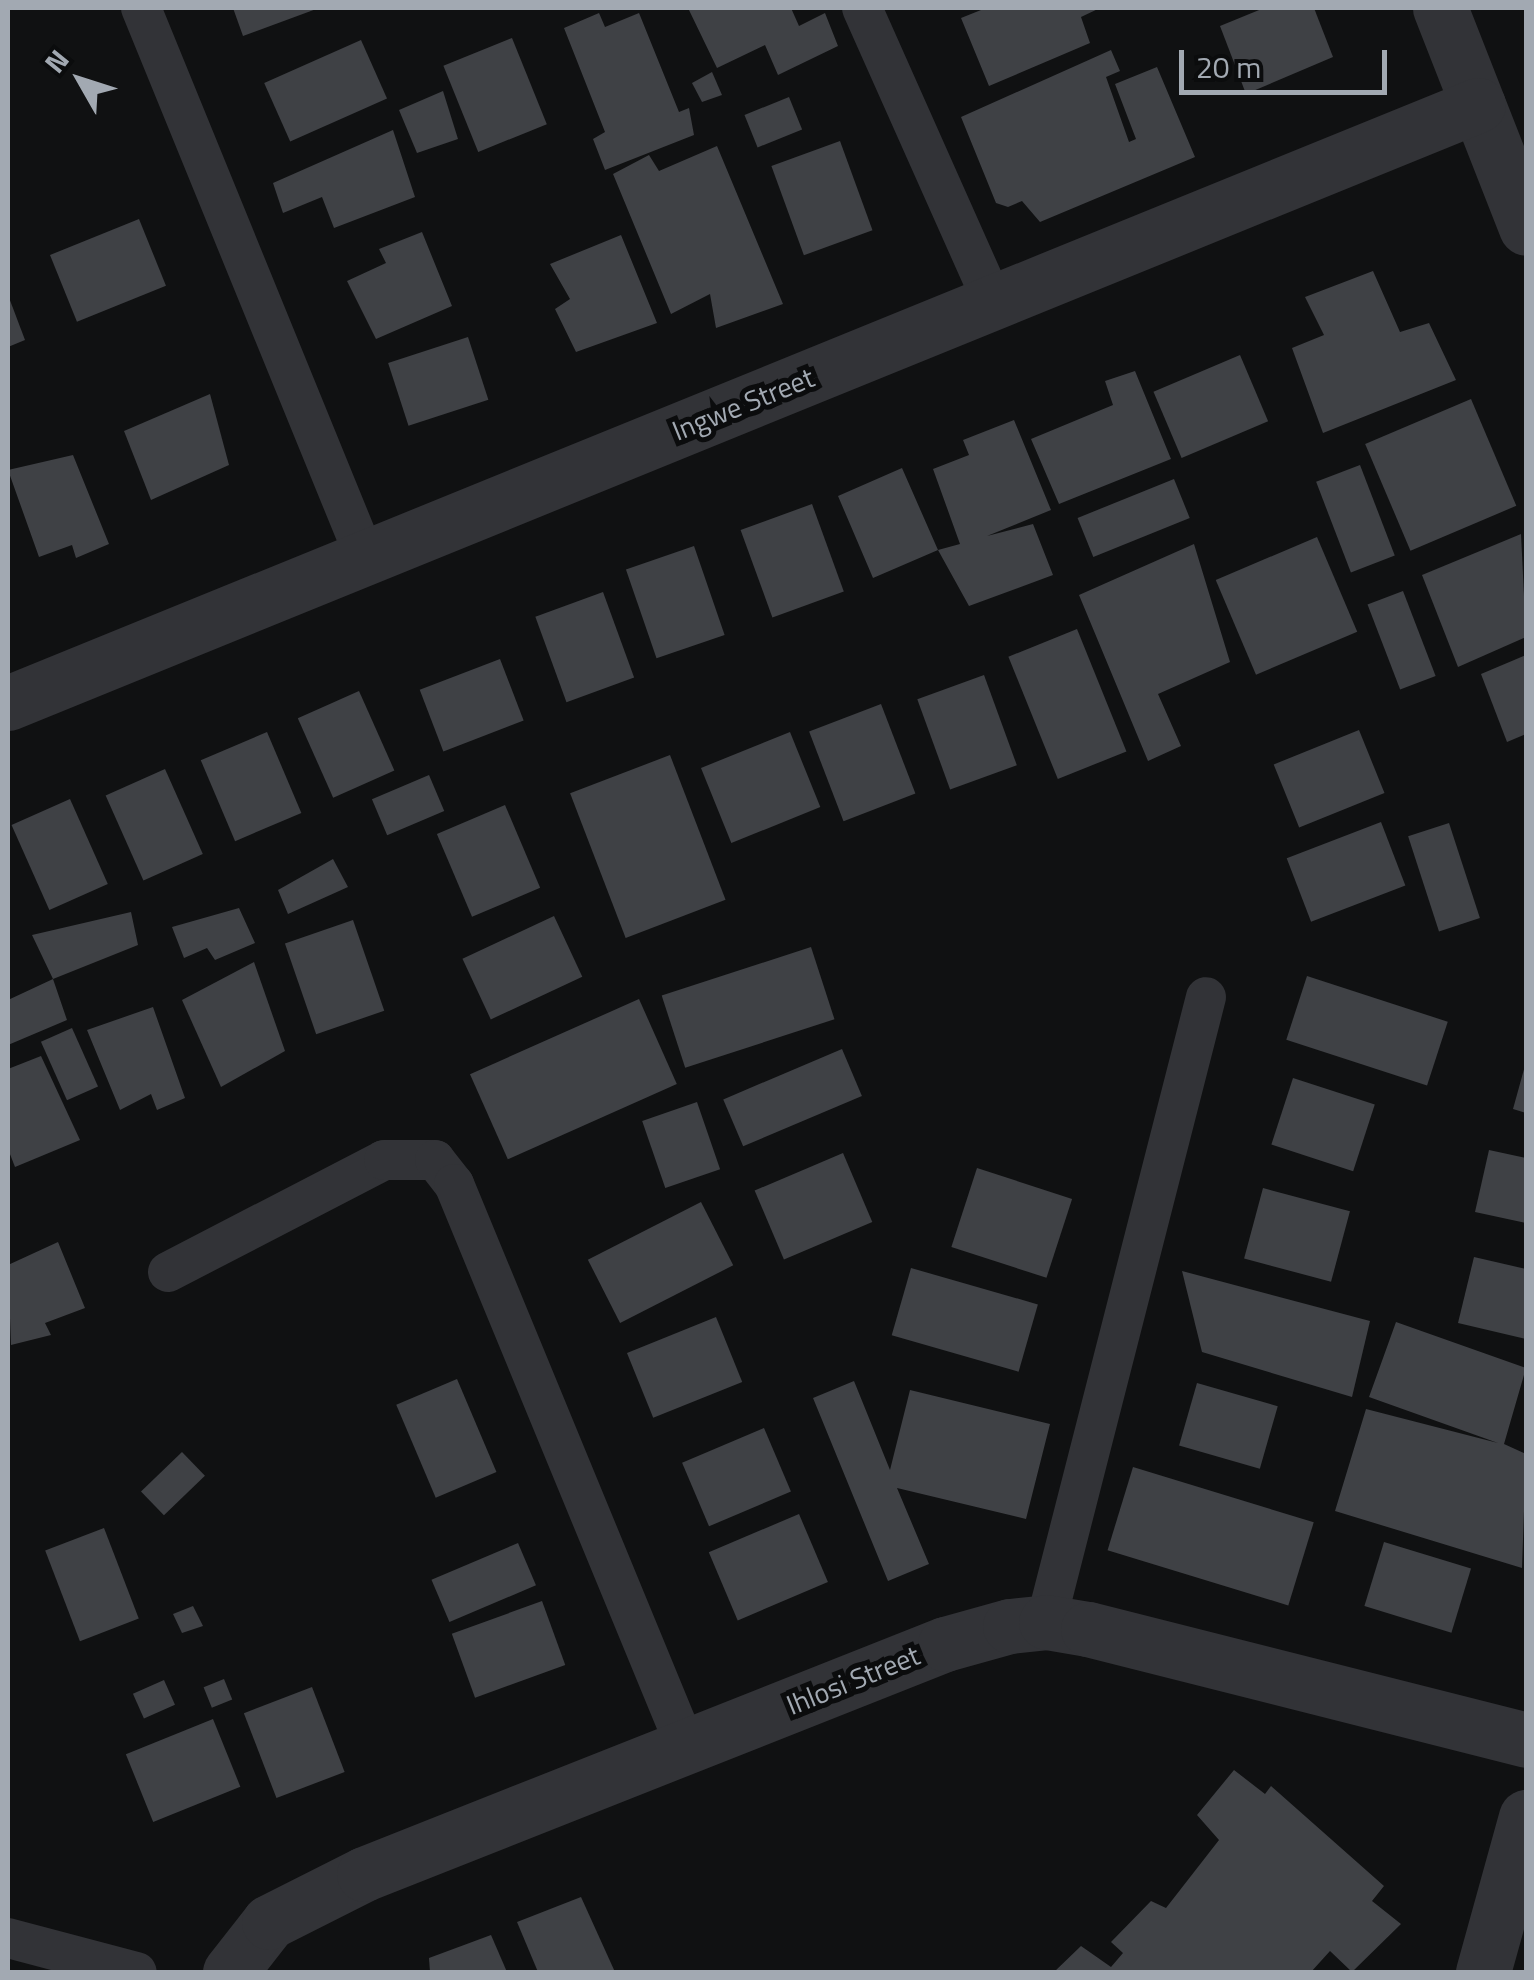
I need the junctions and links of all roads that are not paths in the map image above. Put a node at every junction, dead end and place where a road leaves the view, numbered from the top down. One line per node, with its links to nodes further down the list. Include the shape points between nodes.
1 (142, 8): 7 (lane)
2 (862, 8): 6 (lane)
3 (1440, 8): 4 (street)
4 (1478, 105): 5 (street); 6 (street, Ingwe Street)
5 (1526, 228)
6 (994, 302): 7 (street, Ingwe Street)
7 (365, 557): 8 (street, Ingwe Street)
8 (8, 703)
9 (1206, 997): 11 (lane)
10 (168, 1272): 13 (lane, via 384,1160 434,1160 454,1184)
11 (1046, 1622): 12 (street, Ihlosi Street); 13 (street, Ihlosi Street, via 978,1632)
12 (1526, 1740)
13 (686, 1747): 17 (street, Ihlosi Street, via 306,1900 268,1922)
14 (1526, 1818): 18 (street)
15 (8, 1938): 16 (lane)
16 (137, 1972)
17 (230, 1972)
18 (1483, 1972)

